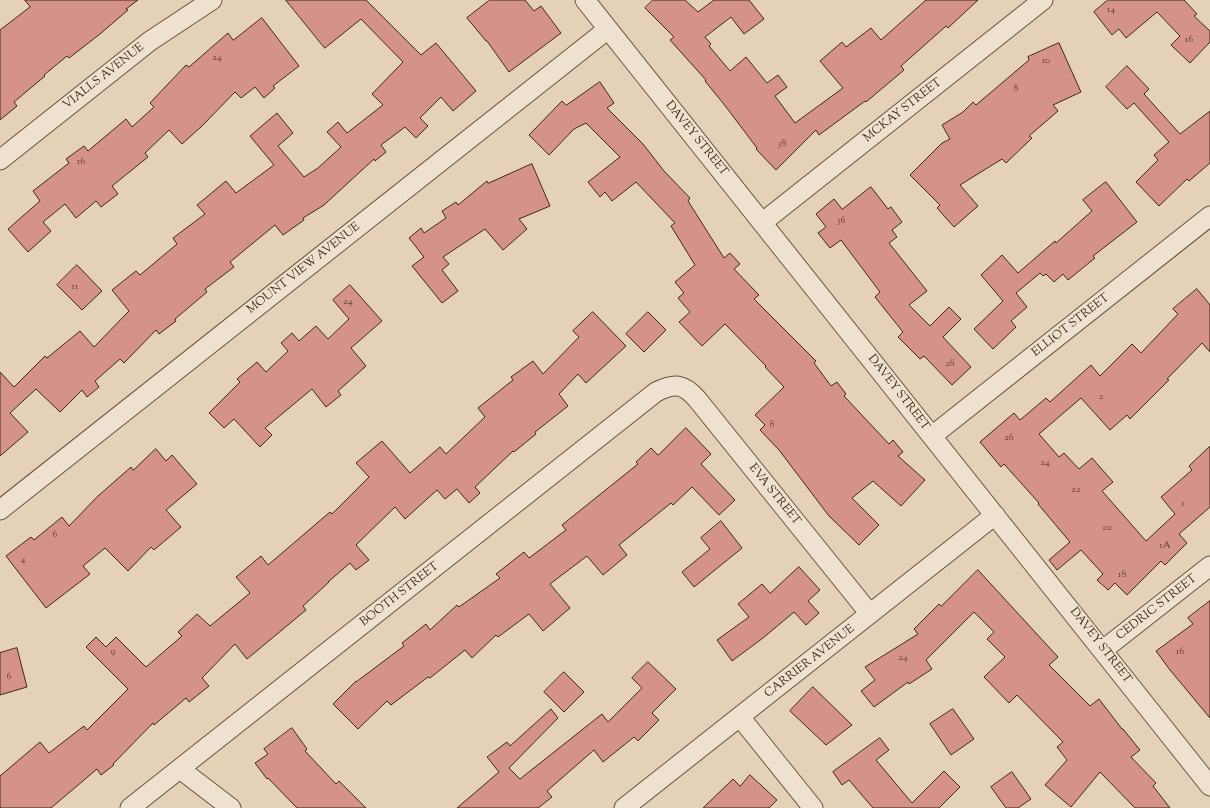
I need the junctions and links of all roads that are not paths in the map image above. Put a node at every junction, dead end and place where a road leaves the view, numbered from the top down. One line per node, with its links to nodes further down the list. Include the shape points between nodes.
1 (212, 0): 5 (street, VIALLS AVENUE, via 150,41)
2 (1043, 0): 7 (street, MCKAY STREET)
3 (593, 3): 4 (street, DAVEY STREET)
4 (608, 29): 7 (street, DAVEY STREET); 10 (street, MOUNT VIEW AVENUE)
5 (0, 160)
6 (1210, 216): 9 (street, ELLIOT STREET)
7 (763, 222): 9 (street, DAVEY STREET)
8 (673, 385): 13 (street, EVA STREET, via 681,386 697,399); 16 (street, BOOTH STREET, via 656,392)
9 (932, 436): 11 (street, DAVEY STREET)
10 (0, 510)
11 (995, 515): 13 (street, CARRIER AVENUE); 14 (street, DAVEY STREET)
12 (1210, 566): 14 (street, CEDRIC STREET)
13 (870, 614): 15 (street, CARRIER AVENUE)
14 (1103, 650): 17 (street, DAVEY STREET)
15 (740, 717): 20 (street, CARRIER AVENUE); 21 (street)
16 (180, 769): 18 (street, BOOTH STREET); 19 (street)
17 (1210, 786)
18 (130, 808)
19 (231, 808)
20 (624, 808)
21 (813, 808)

